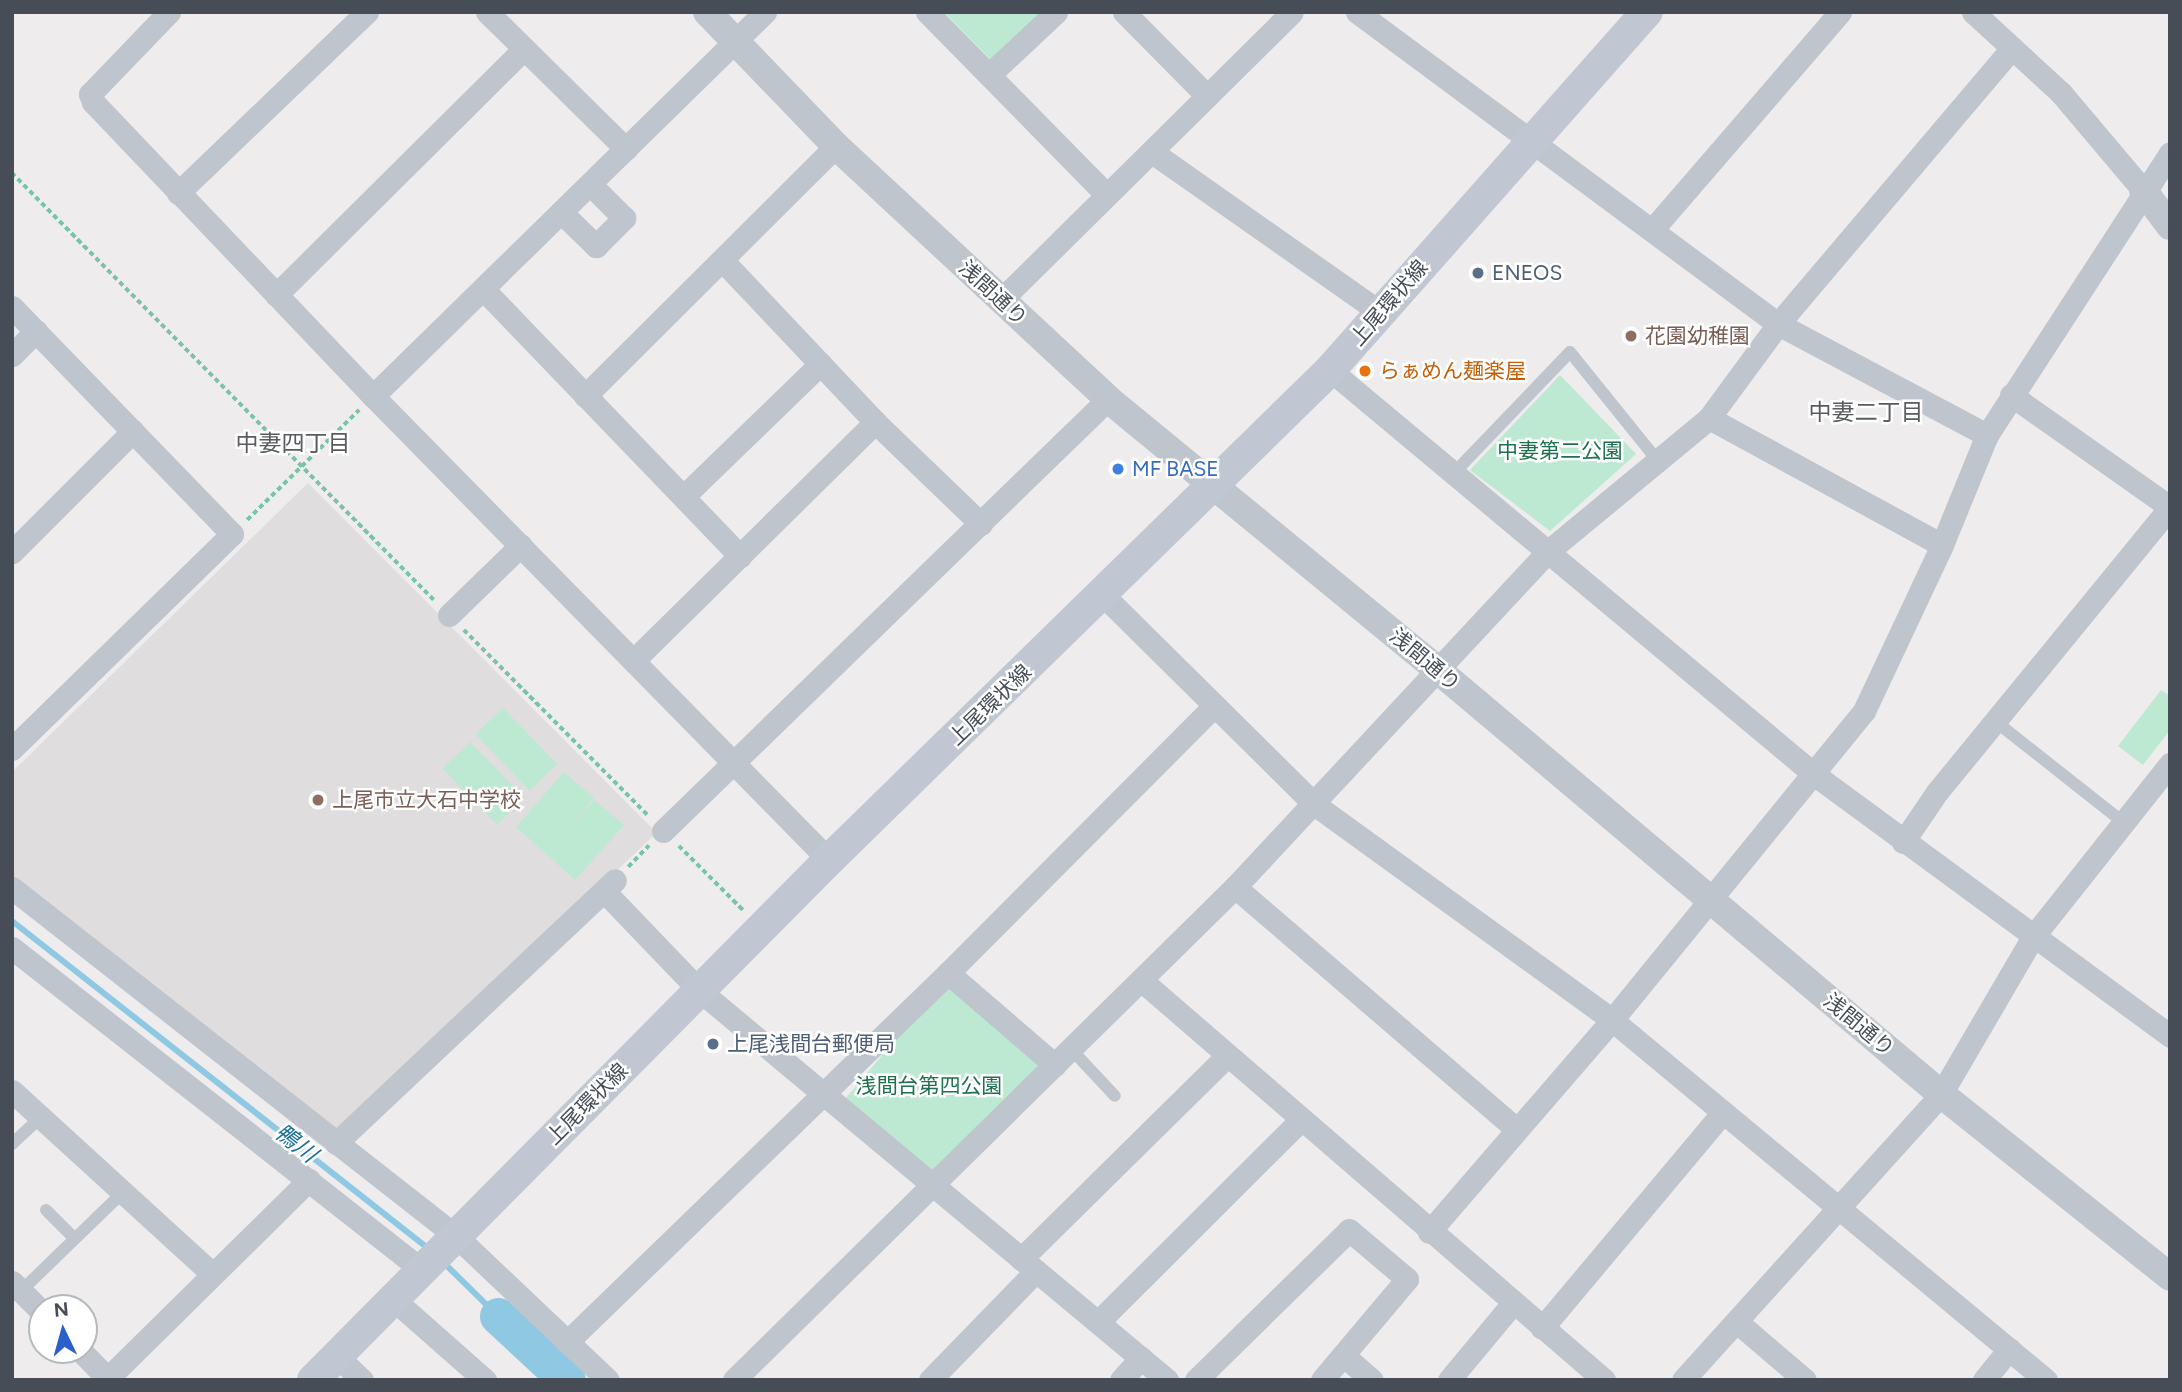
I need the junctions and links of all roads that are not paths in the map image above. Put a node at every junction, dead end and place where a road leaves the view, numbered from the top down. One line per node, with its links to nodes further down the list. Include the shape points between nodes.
1 (169, 12): 26 (street, via 90,94 93,103)
2 (367, 12): 26 (street)
3 (487, 12): 16 (street)
4 (707, 12): 14 (street, 浅間通り)
5 (765, 12): 14 (street)
6 (927, 12): 17 (street)
7 (1056, 12): 17 (street)
8 (1124, 12): 18 (street)
9 (1292, 12): 18 (street)
10 (1357, 12): 19 (street)
11 (1647, 12): 19 (main road, 上尾環状線)
12 (1840, 12): 30 (street)
13 (1973, 12): 15 (street)
14 (735, 42): 20 (street, 浅間通り); 21 (street)
15 (2012, 48): 25 (street, via 2060,93); 37 (street)
16 (523, 50): 21 (street); 33 (street)
17 (989, 75): 27 (street)
18 (1207, 96): 22 (street)
19 (1534, 140): 30 (street); 36 (main road, 上尾環状線)
20 (836, 146): 31 (street); 34 (street, 浅間通り)
21 (626, 149): 24 (street)
22 (1152, 152): 27 (street); 36 (street)
23 (2170, 153): 25 (street)
24 (590, 184): 28 (street); 28 (street, via 624,218 596,247)
25 (2143, 190): 29 (street); 42 (street)
26 (178, 193): 33 (street)
27 (1106, 194): 34 (street)
28 (561, 212): 32 (street)
29 (2170, 226)
30 (1652, 230): 37 (street)
31 (723, 261): 40 (street); 44 (street)
32 (485, 291): 43 (street); 44 (street)
33 (276, 295): 43 (street)
34 (1001, 300): 45 (street, 浅間通り)
35 (12, 307): 38 (street)
36 (1381, 313): 41 (main road, 上尾環状線)
37 (1778, 324): 46 (street); 49 (street)
38 (36, 331): 39 (street); 48 (street)
39 (12, 355)
40 (820, 364): 47 (street); 53 (street)
41 (1330, 370): 51 (street); 52 (main road, 上尾環状線)
42 (2011, 395): 49 (street); 54 (street)
43 (373, 396): 56 (street)
44 (585, 396): 53 (street)
45 (1108, 399): 52 (street, 浅間通り); 55 (street)
46 (1709, 418): 50 (street); 57 (street)
47 (875, 422): 55 (street); 60 (street)
48 (133, 432): 58 (street); 67 (street, via 232,534)
49 (1987, 435): 57 (street)
50 (1658, 461): 51 (lane, via 1570,352); 59 (street)
51 (1453, 474): 59 (street)
52 (1212, 488): 61 (main road, 上尾環状線); 64 (street, 浅間通り)
53 (684, 496): 60 (street)
54 (2170, 507): 66 (street)
55 (981, 524): 68 (street)
56 (521, 545): 62 (street); 63 (street)
57 (1942, 545): 70 (street, via 1864,711)
58 (12, 552)
59 (1546, 553): 64 (street); 70 (street)
60 (740, 556): 63 (street)
61 (1104, 596): 65 (street); 75 (main road, 上尾環状線)
62 (449, 615)
63 (634, 660): 68 (street)
64 (1439, 671): 71 (street); 78 (street, 浅間通り)
65 (1214, 706): 71 (street); 81 (street)
66 (1995, 721): 72 (lane); 74 (street)
67 (12, 749)
68 (734, 762): 73 (street); 75 (street)
69 (2170, 764): 72 (street)
70 (1815, 775): 74 (street); 78 (street)
71 (1314, 804): 76 (street); 84 (street)
72 (2123, 822): 79 (street)
73 (663, 831)
74 (1903, 842): 79 (street)
75 (830, 860): 83 (main road, 上尾環状線)
76 (1235, 887): 82 (street); 95 (street)
77 (12, 888): 96 (street)
78 (1710, 899): 84 (street); 90 (street, 浅間通り)
79 (2032, 938): 85 (street); 90 (street)
80 (12, 948): 98 (street)
81 (948, 973): 86 (street); 88 (street)
82 (1141, 981): 86 (street); 87 (street)
83 (700, 991): 88 (street); 96 (street, via 610,885); 104 (main road, 上尾環状線)
84 (1612, 1020): 92 (street); 95 (street)
85 (2170, 1036)
86 (1063, 1057): 91 (lane); 99 (street)
87 (1226, 1057): 94 (street); 106 (street)
88 (824, 1090): 99 (street); 116 (street)
89 (12, 1091): 93 (street)
90 (1941, 1094): 101 (street); 109 (street, 浅間通り)
91 (1115, 1096)
92 (1723, 1112): 101 (street); 115 (street)
93 (41, 1116): 97 (lane); 100 (street)
94 (1301, 1120): 103 (street); 113 (street)
95 (1516, 1129): 103 (street)
96 (336, 1143): 104 (street)
97 (12, 1144)
98 (309, 1180): 107 (street); 108 (street)
99 (933, 1183): 106 (street); 127 (street)
100 (122, 1192): 105 (lane); 108 (street)
101 (1838, 1209): 114 (street); 117 (street)
102 (46, 1210): 105 (lane)
103 (1429, 1232): 112 (street)
104 (456, 1236): 107 (main road, 上尾環状線); 116 (street)
105 (74, 1238): 110 (lane)
106 (1029, 1265): 113 (street); 128 (street)
107 (422, 1270): 111 (main road, 上尾環状線)
108 (211, 1273): 122 (street)
109 (2170, 1277)
110 (17, 1286)
111 (393, 1299): 119 (main road, 上尾環状線); 125 (street)
112 (1513, 1303): 115 (street); 134 (street)
113 (1098, 1322): 120 (street)
114 (1737, 1322): 136 (street); 137 (street)
115 (1542, 1328): 135 (street)
116 (567, 1342): 126 (street)
117 (2009, 1349): 138 (street); 139 (street)
118 (1343, 1355): 131 (street, via 1407,1279 1349,1230); 132 (street); 133 (street)
119 (337, 1356): 123 (main road, 上尾環状線); 124 (street)
120 (1141, 1358): 129 (street); 130 (street)
121 (94, 1364): 122 (street)
122 (108, 1379)
123 (313, 1380)
124 (362, 1380)
125 (485, 1380)
126 (608, 1380)
127 (734, 1380)
128 (930, 1380)
129 (1121, 1380)
130 (1167, 1380)
131 (1196, 1380)
132 (1322, 1380)
133 (1372, 1380)
134 (1449, 1380)
135 (1604, 1380)
136 (1683, 1380)
137 (1805, 1380)
138 (1984, 1380)
139 (2046, 1380)

